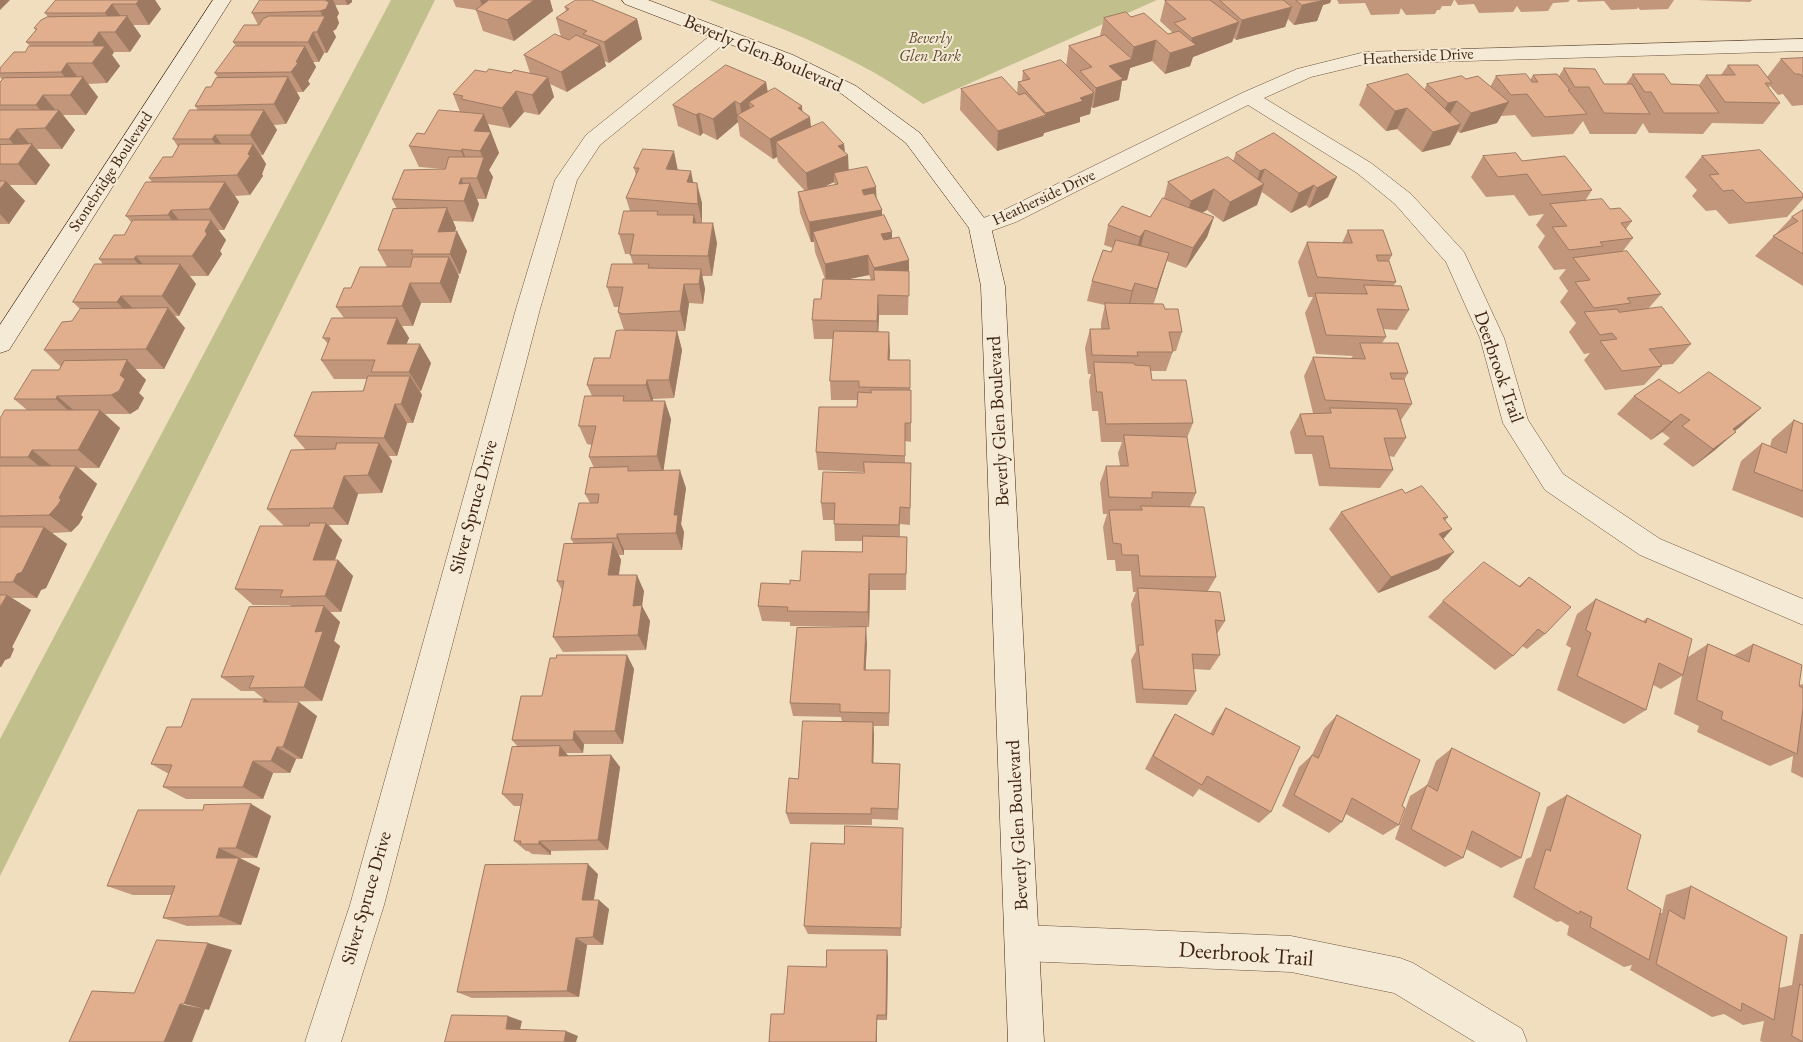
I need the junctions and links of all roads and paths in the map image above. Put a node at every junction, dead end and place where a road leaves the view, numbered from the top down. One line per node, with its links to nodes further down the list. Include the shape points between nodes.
1 (222, 0): 7 (street, Stonebridge Boulevard)
2 (632, 0): 3 (street, Beverly Glen Boulevard)
3 (723, 35): 6 (street, Beverly Glen Boulevard, via 786,59 848,90 913,138); 10 (street, Silver Spruce Drive, via 593,140 566,180 367,905)
4 (1803, 44): 5 (street, Heatherside Drive, via 1365,58 1304,73)
5 (1249, 97): 6 (street, Heatherside Drive, via 1008,217); 8 (street, Deerbrook Trail, via 1380,180 1424,220 1456,258 1492,338 1516,423 1554,482 1650,547)
6 (980, 227): 9 (street, Beverly Glen Boulevard, via 992,286)
7 (0, 344)
8 (1803, 612)
9 (1023, 943): 11 (street, Beverly Glen Boulevard); 12 (street, Deerbrook Trail, via 1291,954 1400,976)
10 (323, 1042)
11 (1026, 1042)
12 (1509, 1042)

